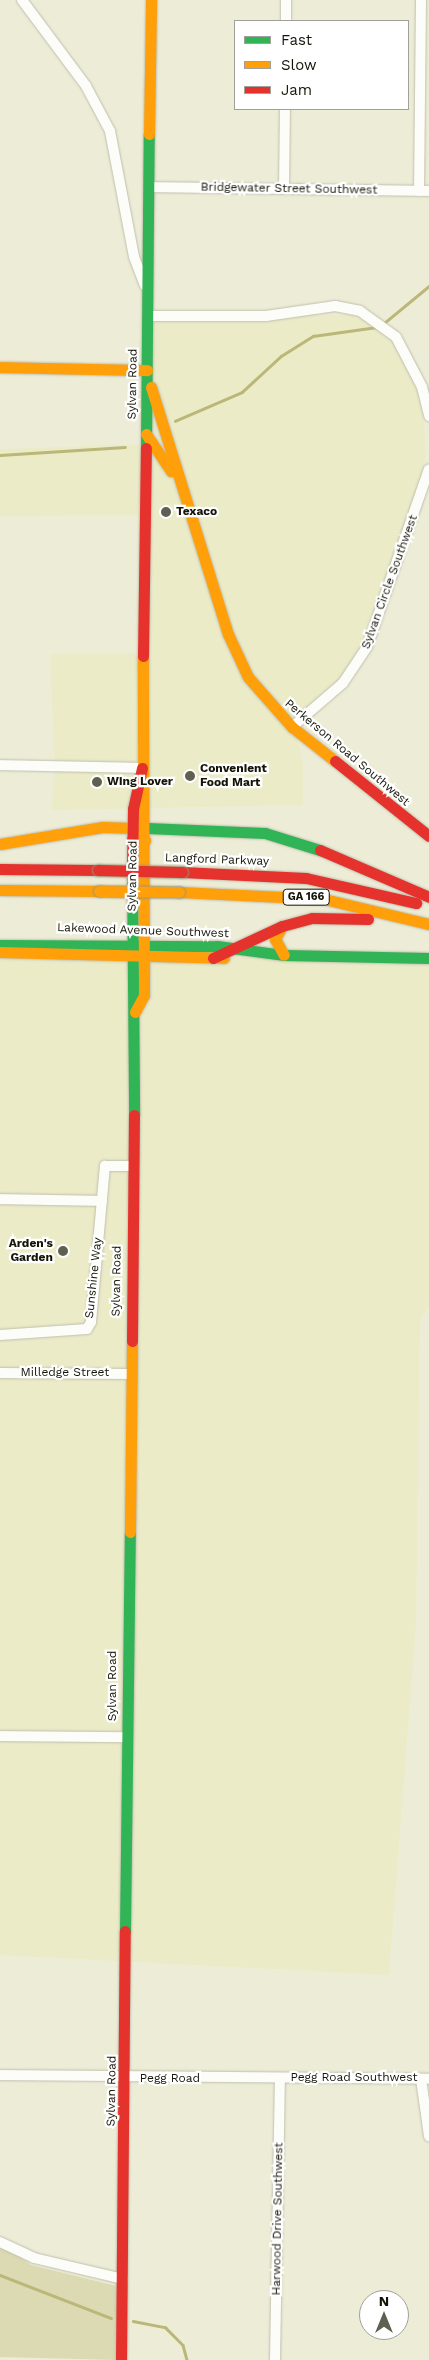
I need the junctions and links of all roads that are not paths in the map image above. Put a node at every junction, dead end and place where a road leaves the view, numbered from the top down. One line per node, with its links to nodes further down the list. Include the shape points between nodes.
1 (22, 0): 10 (street, via 86,86 110,131 134,257)
2 (151, 0): 7 (main road, Sylvan Road)
3 (286, 0): 5 (street)
4 (421, 0): 9 (street)
5 (286, 20)
6 (285, 110): 8 (street)
7 (149, 187): 8 (street, Bridgewater Street Southwest); 10 (main road, Sylvan Road)
8 (284, 188): 9 (street, Bridgewater Street Southwest)
9 (424, 191)
10 (148, 291): 11 (main road, Sylvan Road)
11 (148, 316): 13 (main road, Sylvan Road); 14 (street, via 266,316 335,306 360,311 396,337 422,388)
12 (0, 366): 13 (main road)
13 (147, 372): 15 (main road, Sylvan Road); 16 (main road, Perkerson Road Southwest)
14 (429, 416)
15 (146, 434): 16 (main road, via 159,433); 17 (main road, Perkerson Road Southwest); 19 (main road, Sylvan Road)
16 (170, 444): 20 (main road, Perkerson Road Southwest)
17 (169, 465): 19 (main road, via 155,466); 20 (main road, Perkerson Road Southwest)
18 (429, 469): 21 (street, Sylvan Circle Southwest, via 368,647 340,686)
19 (146, 474): 23 (main road, Sylvan Road)
20 (180, 488): 21 (main road, Perkerson Road Southwest, via 236,654 261,695)
21 (292, 728): 25 (main road, Perkerson Road Southwest)
22 (0, 765): 23 (street)
23 (142, 768): 24 (main road, Sylvan Road)
24 (138, 832): 26 (main road, via 76,829); 29 (main road, via 238,830 290,839); 34 (main road, Sylvan Road); 35 (main road, Sylvan Road, via 147,842)
25 (429, 836)
26 (0, 844)
27 (0, 869): 30 (main road, Langford Parkway / GA 166, bridge, via 306,878)
28 (0, 890): 31 (main road, GA 166, bridge, via 180,892 324,899)
29 (429, 897)
30 (429, 907)
31 (429, 924)
32 (282, 926): 33 (main road, via 345,916); 37 (main road); 39 (main road, via 275,939)
33 (429, 929)
34 (130, 944): 35 (main road, Lakewood Avenue Southwest); 36 (main road, Lakewood Avenue Southwest); 40 (main road, Sylvan Road)
35 (145, 944): 37 (main road, Lakewood Avenue Southwest); 41 (main road, Sylvan Road)
36 (0, 945)
37 (234, 948): 39 (main road, Lakewood Avenue Southwest); 42 (main road)
38 (0, 952): 40 (main road, Lakewood Avenue Southwest)
39 (284, 955): 42 (main road, Lakewood Avenue Southwest, via 269,959); 43 (main road, Lakewood Avenue Southwest)
40 (130, 958): 41 (main road, Lakewood Avenue Southwest); 44 (main road, Sylvan Road)
41 (145, 958): 42 (main road, Lakewood Avenue Southwest); 44 (main road, Sylvan Road, via 144,996)
42 (213, 958)
43 (429, 958)
44 (136, 1012): 45 (main road, Sylvan Road)
45 (132, 1166): 47 (street, Sunshine Way, via 105,1166); 50 (main road, Sylvan Road)
46 (0, 1199): 47 (street)
47 (102, 1201): 48 (street, Sunshine Way, via 91,1322 87,1329)
48 (0, 1335)
49 (0, 1373): 50 (street, Milledge Street)
50 (130, 1374): 52 (main road, Sylvan Road)
51 (0, 1736): 52 (street)
52 (126, 1737): 55 (main road, Sylvan Road)
53 (0, 2075): 55 (street, Pegg Road)
54 (280, 2078): 55 (street, Pegg Road); 56 (street, Pegg Road Southwest); 61 (street, Harwood Drive Southwest)
55 (126, 2079): 59 (main road, Sylvan Road)
56 (425, 2079): 57 (street)
57 (429, 2136)
58 (0, 2242): 59 (street, via 34,2258)
59 (123, 2279): 60 (main road, Sylvan Road)
60 (121, 2360)
61 (276, 2360)

